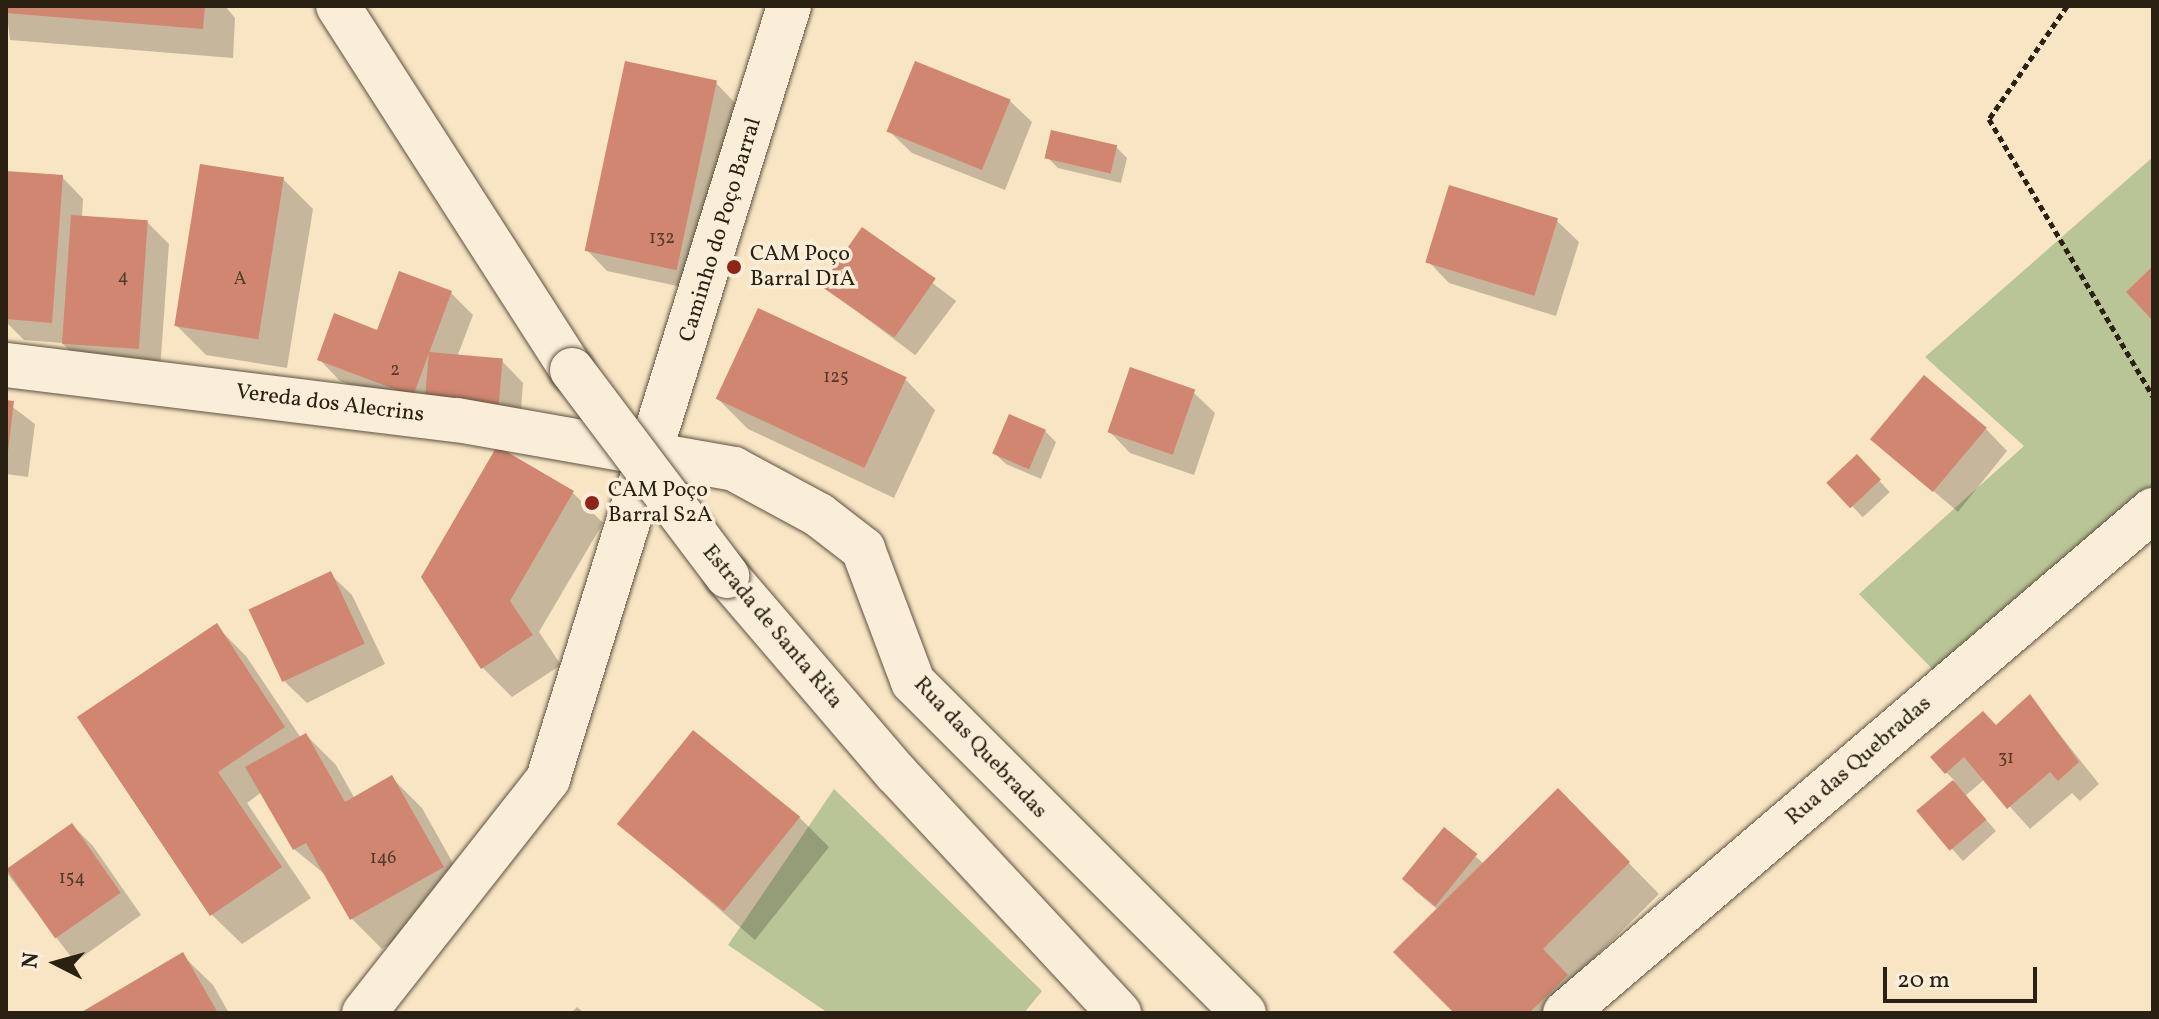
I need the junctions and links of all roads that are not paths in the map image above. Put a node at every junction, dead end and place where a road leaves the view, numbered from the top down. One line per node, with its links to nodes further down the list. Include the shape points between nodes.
1 (338, 6): 7 (street, Estrada de Santa Rita, bridge, via 572,370 727,576 896,773)
2 (789, 6): 4 (street, Caminho do Poço Barral)
3 (6, 365): 4 (street, Vereda dos Alecrins, via 457,420)
4 (652, 454): 6 (street, Caminho do Poço Barral, via 548,779); 8 (street, Rua das Quebradas, via 734,469 819,515 863,549 913,682)
5 (2153, 510): 9 (street, Rua das Quebradas)
6 (364, 1013)
7 (1119, 1013)
8 (1244, 1013)
9 (1565, 1013)

